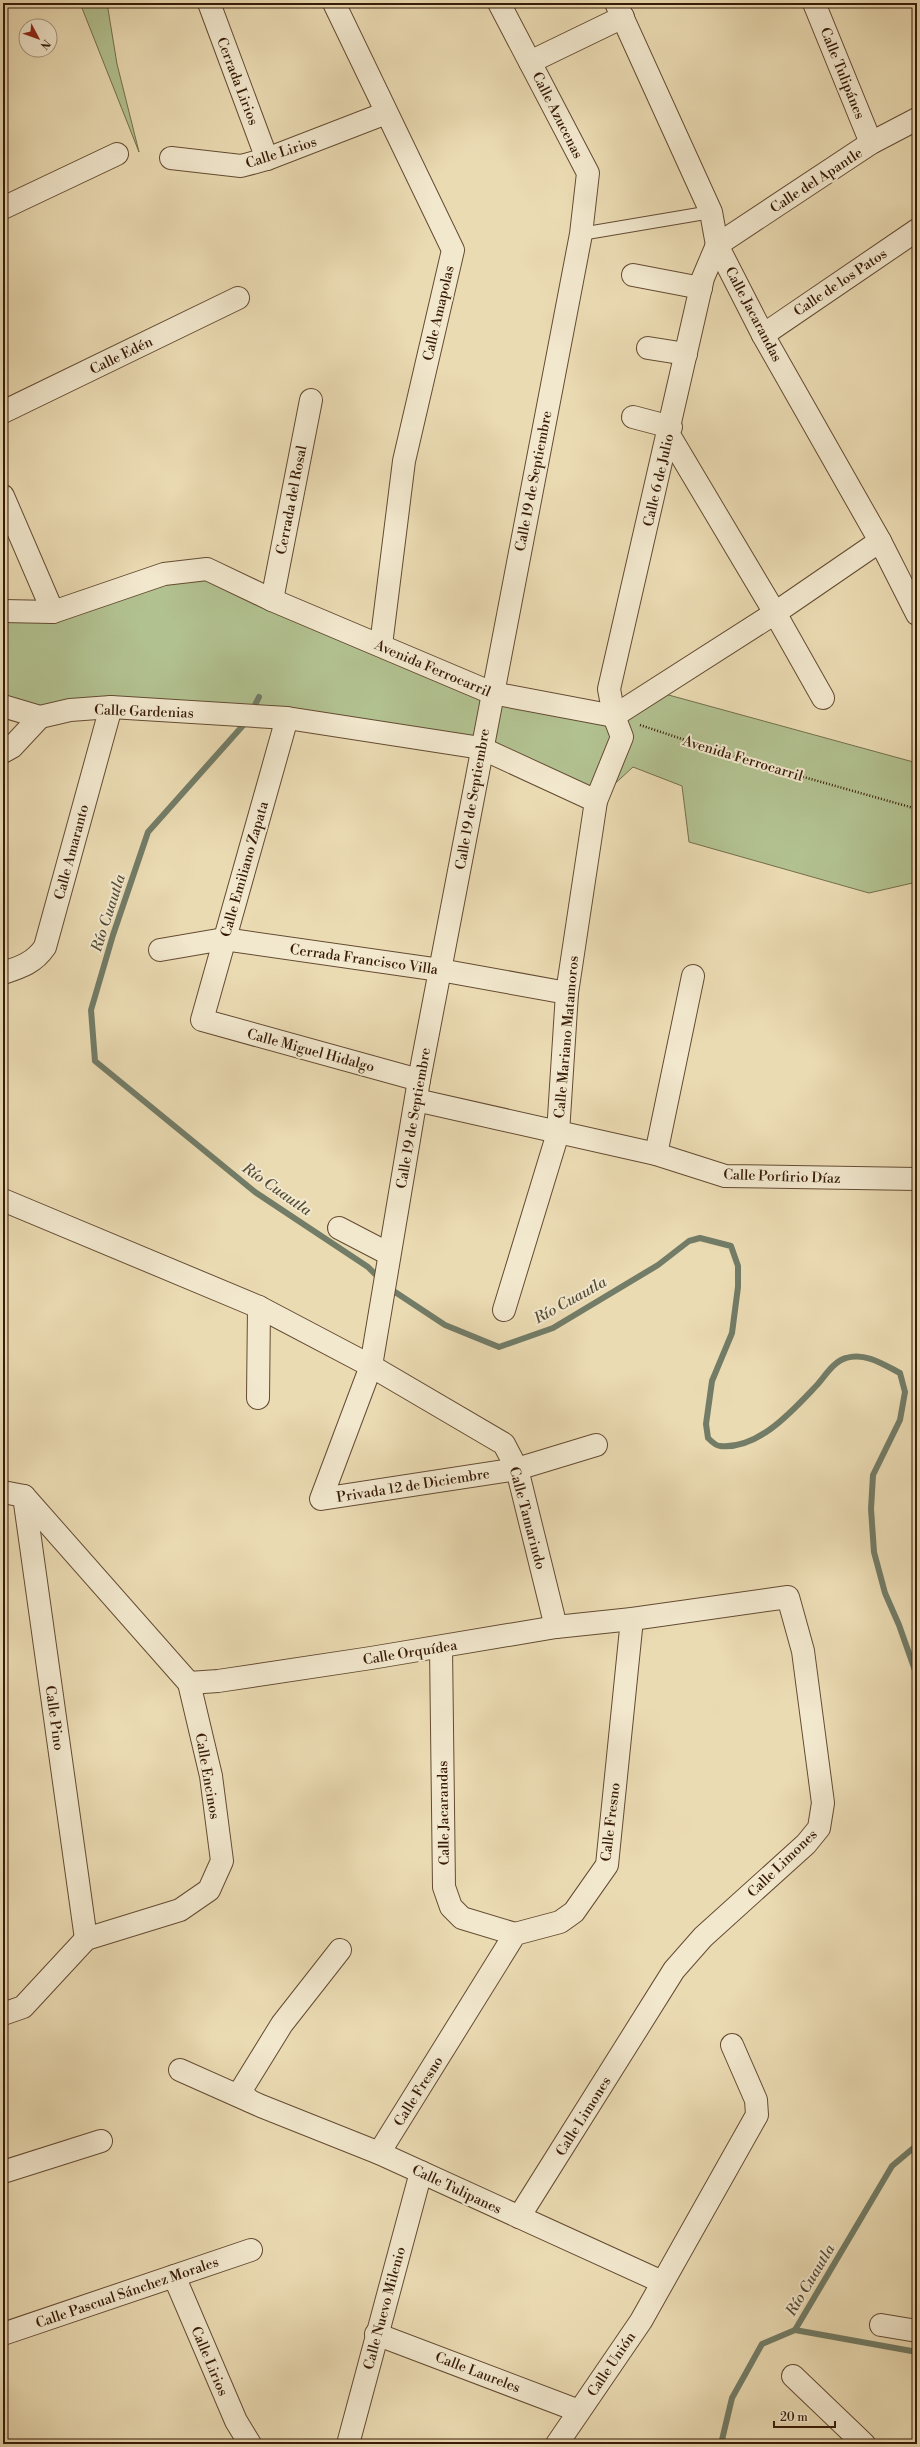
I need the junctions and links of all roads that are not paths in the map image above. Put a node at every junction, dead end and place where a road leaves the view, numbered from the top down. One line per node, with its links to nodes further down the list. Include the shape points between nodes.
1 (209, 3): 12 (street, Cerrada Lirios)
2 (334, 3): 7 (street, Calle Amapolas)
3 (499, 3): 6 (street, Calle Azucenas)
4 (814, 3): 9 (street, Calle Tulipánes)
5 (619, 10): 6 (street); 14 (street, Calle Jacarandas)
6 (530, 62): 16 (street, Calle Azucenas, via 588,173)
7 (386, 113): 12 (street, Calle Lirios); 35 (street, Calle Amapolas, via 453,250 404,461)
8 (917, 119): 9 (street, Calle del Apantle)
9 (871, 143): 17 (street, Calle del Apantle)
10 (118, 154): 13 (street)
11 (171, 158): 12 (street, Calle Lirios, via 241,166)
12 (267, 159)
13 (3, 208)
14 (711, 212): 16 (lane); 17 (street, Calle Jacarandas)
15 (917, 230): 21 (street, Calle de los Patos)
16 (581, 234): 36 (street, Calle 19 de Septiembre)
17 (718, 245): 19 (street, Calle 6 de Julio); 21 (street, Calle Jacarandas)
18 (633, 275): 19 (street)
19 (701, 288): 23 (street, Calle 6 de Julio)
20 (238, 298): 25 (street, Calle Edén)
21 (763, 335): 29 (street, Calle Jacarandas)
22 (648, 348): 23 (street)
23 (686, 354): 27 (street, Calle 6 de Julio)
24 (311, 400): 30 (street, Cerrada del Rosal)
25 (3, 412)
26 (633, 417): 27 (street)
27 (670, 431): 33 (street); 40 (street, Calle 6 de Julio, via 609,689)
28 (3, 496): 32 (street)
29 (880, 541): 33 (street); 34 (street, Calle Jacarandas)
30 (272, 600): 32 (street, Avenida Ferrocarril, via 207,569 164,574); 35 (street, Avenida Ferrocarril)
31 (3, 611): 32 (street, Avenida Ferrocarril)
32 (53, 612)
33 (775, 612): 37 (street); 40 (street)
34 (917, 614)
35 (381, 645): 36 (street, Avenida Ferrocarril)
36 (492, 693): 40 (street, Avenida Ferrocarril); 43 (street, Calle 19 de Septiembre)
37 (823, 698)
38 (3, 706): 41 (street, Calle Gardenias)
39 (111, 707): 41 (street, Calle Gardenias, via 70,710); 42 (street, Calle Gardenias); 49 (street, Calle Amaranto, via 45,947 32,961)
40 (614, 716): 45 (street, Calle Mariano Matamoros, via 622,737)
41 (40, 717): 44 (street, via 12,747)
42 (288, 718): 43 (street, Calle Gardenias); 46 (street, Calle Emiliano Zapata)
43 (481, 748): 45 (street); 48 (street, Calle 19 de Septiembre)
44 (3, 752)
45 (596, 801): 51 (street, Calle Mariano Matamoros)
46 (224, 939): 47 (street, Cerrada Francisco Villa); 48 (street, Cerrada Francisco Villa); 52 (street, Calle Emiliano Zapata)
47 (160, 950)
48 (440, 970): 51 (street, Cerrada Francisco Villa); 53 (street, Calle 19 de Septiembre)
49 (3, 973)
50 (693, 976): 55 (street)
51 (567, 993): 54 (street, Calle Mariano Matamoros)
52 (202, 1020): 53 (street, Calle Miguel Hidalgo)
53 (418, 1090): 54 (street, Calle Porfirio Díaz); 59 (street, Calle 19 de Septiembre)
54 (558, 1133): 55 (street, Calle Porfirio Díaz); 61 (street, Calle Mariano Matamoros)
55 (656, 1154): 56 (street, Calle Porfirio Díaz, via 725,1176)
56 (917, 1179)
57 (3, 1200): 60 (street, Calle Tamarindo)
58 (339, 1228): 59 (street)
59 (389, 1254): 62 (street, Calle 19 de Septiembre)
60 (259, 1307): 62 (street, Calle Tamarindo); 63 (street)
61 (504, 1310)
62 (371, 1366): 65 (street, Calle Tamarindo, via 504,1444); 67 (street, Calle 19 de Septiembre)
63 (258, 1398)
64 (596, 1445): 65 (street, Privada 12 de Diciembre)
65 (517, 1469): 67 (street, Privada 12 de Diciembre); 69 (street, Calle Tamarindo)
66 (13, 1494): 71 (street, Calle Encinos); 73 (street, Calle Pino)
67 (321, 1499)
68 (632, 1619): 69 (street, Calle Orquídea); 72 (street, Calle Fresno, via 607,1865 574,1912 560,1922); 83 (street, Calle Limones, via 788,1597 803,1651 823,1803 819,1828 806,1844 703,1937 674,1970)
69 (556, 1627): 70 (street, Calle Orquídea)
70 (441, 1647): 71 (street, Calle Orquídea, via 218,1681); 72 (street, Calle Jacarandas, via 444,1887 451,1907 462,1918)
71 (189, 1683): 73 (street, Calle Encinos, via 211,1776 222,1861 209,1890 180,1910)
72 (515, 1934): 80 (street, Calle Fresno)
73 (86, 1939): 75 (street, via 24,2007)
74 (340, 1950): 78 (street, via 282,2024 240,2092)
75 (5, 2011)
76 (732, 2045): 86 (street, Calle Unión, via 756,2100 756,2115)
77 (180, 2070): 78 (street, Calle Tulipanes)
78 (250, 2101): 80 (street, Calle Tulipanes)
79 (101, 2141): 81 (street)
80 (379, 2153): 82 (street, Calle Tulipanes)
81 (3, 2172)
82 (421, 2172): 83 (street, Calle Tulipanes); 90 (street, Calle Nuevo Milenio)
83 (519, 2217): 86 (street, Calle Tulipanes)
84 (251, 2250): 85 (street, Calle Pascual Sánchez Morales)
85 (174, 2276): 89 (street, Calle Pascual Sánchez Morales); 93 (street, Calle Lirios, via 236,2421)
86 (662, 2282): 92 (street, Calle Unión, via 640,2321)
87 (881, 2324): 88 (street)
88 (917, 2331)
89 (3, 2334)
90 (376, 2334): 92 (street, Calle Laureles); 94 (street, Calle Nuevo Milenio)
91 (793, 2376): 96 (street)
92 (579, 2411): 95 (street, Calle Unión)
93 (250, 2444)
94 (348, 2444)
95 (557, 2444)
96 (864, 2444)

